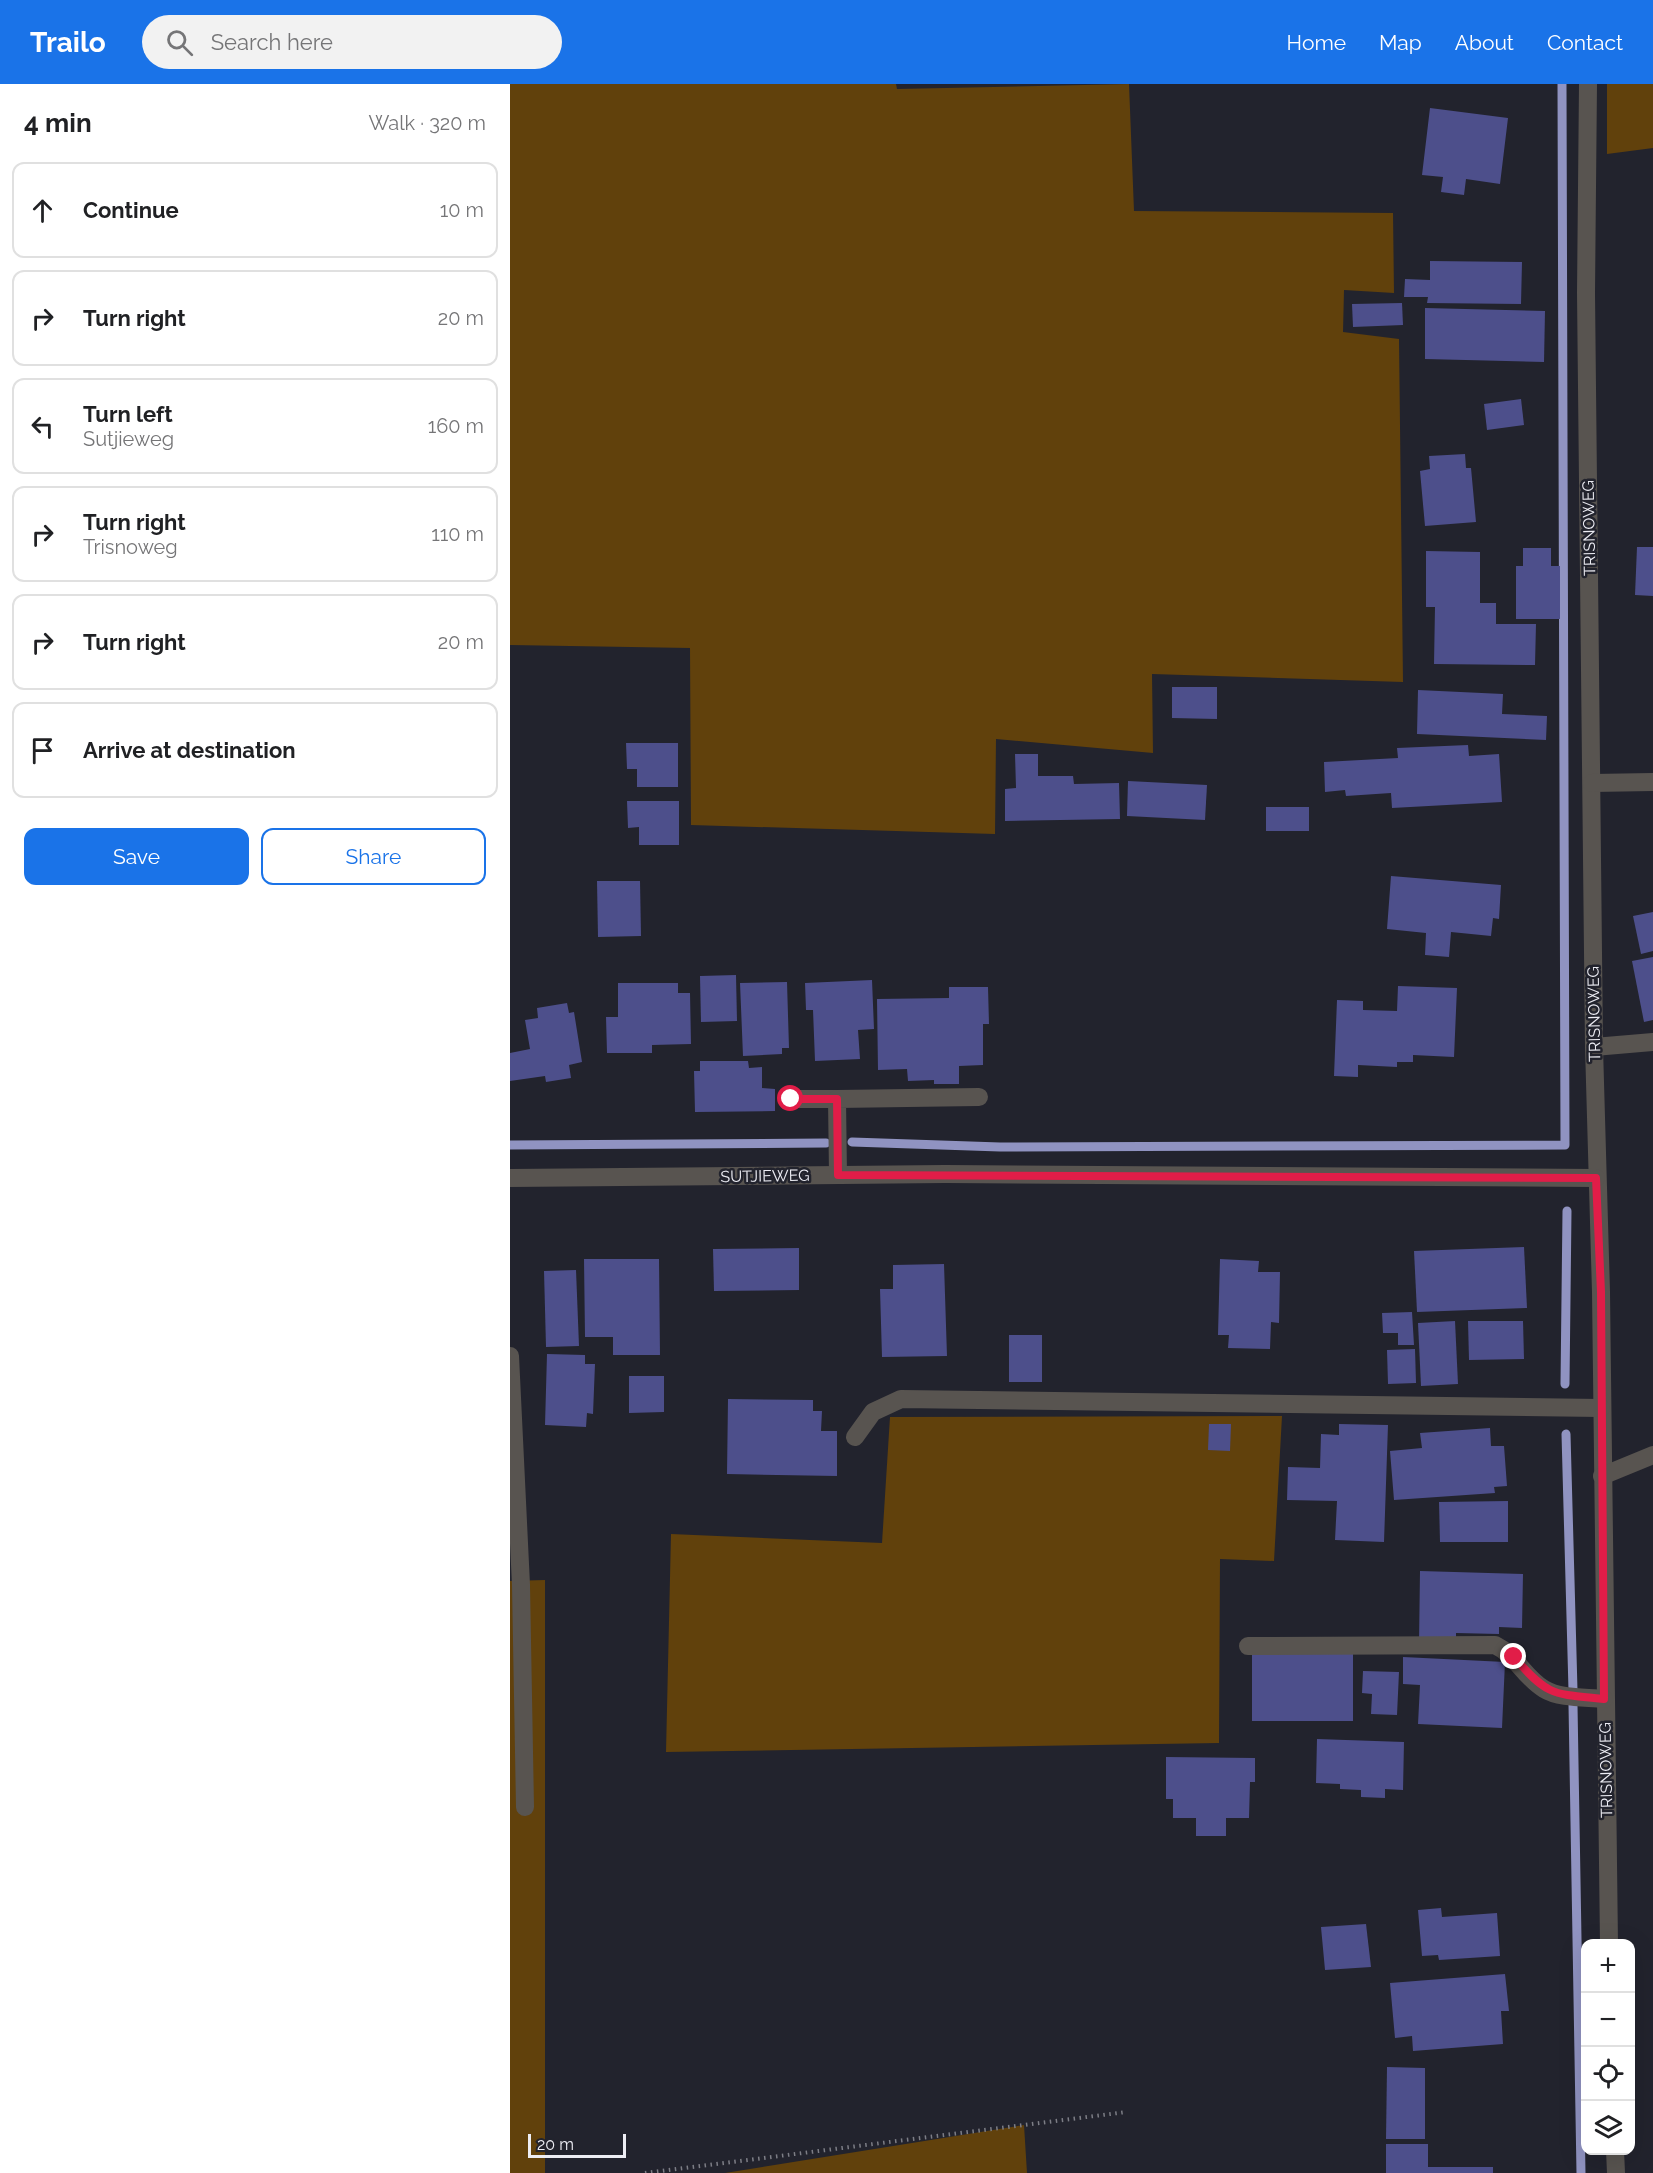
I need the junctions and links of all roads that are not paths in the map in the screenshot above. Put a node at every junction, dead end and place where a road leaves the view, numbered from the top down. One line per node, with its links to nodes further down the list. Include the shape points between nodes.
1 (1588, 84): 3 (street, TRISNOWEG, via 1586,293)
2 (1653, 782): 3 (street)
3 (1592, 783): 5 (street, TRISNOWEG)
4 (1653, 1042): 5 (street)
5 (1594, 1047): 11 (street, TRISNOWEG)
6 (979, 1097): 8 (street)
7 (791, 1099): 8 (street)
8 (837, 1099): 9 (street)
9 (838, 1175): 10 (street, SUTJIEWEG); 11 (street, SUTJIEWEG)
10 (510, 1178)
11 (1596, 1178): 13 (street, TRISNOWEG)
12 (510, 1356): 19 (street, via 521,1585)
13 (1601, 1408): 14 (street, via 901,1399 873,1412); 16 (street, TRISNOWEG)
14 (855, 1437)
15 (1653, 1455): 16 (street)
16 (1602, 1476): 18 (street, TRISNOWEG)
17 (1248, 1646): 18 (street, via 1495,1645 1506,1650 1544,1689 1561,1695)
18 (1604, 1699): 20 (street, TRISNOWEG)
19 (525, 1807)
20 (1609, 1939)
21 (1615, 2155): 22 (street)
22 (1616, 2173)

